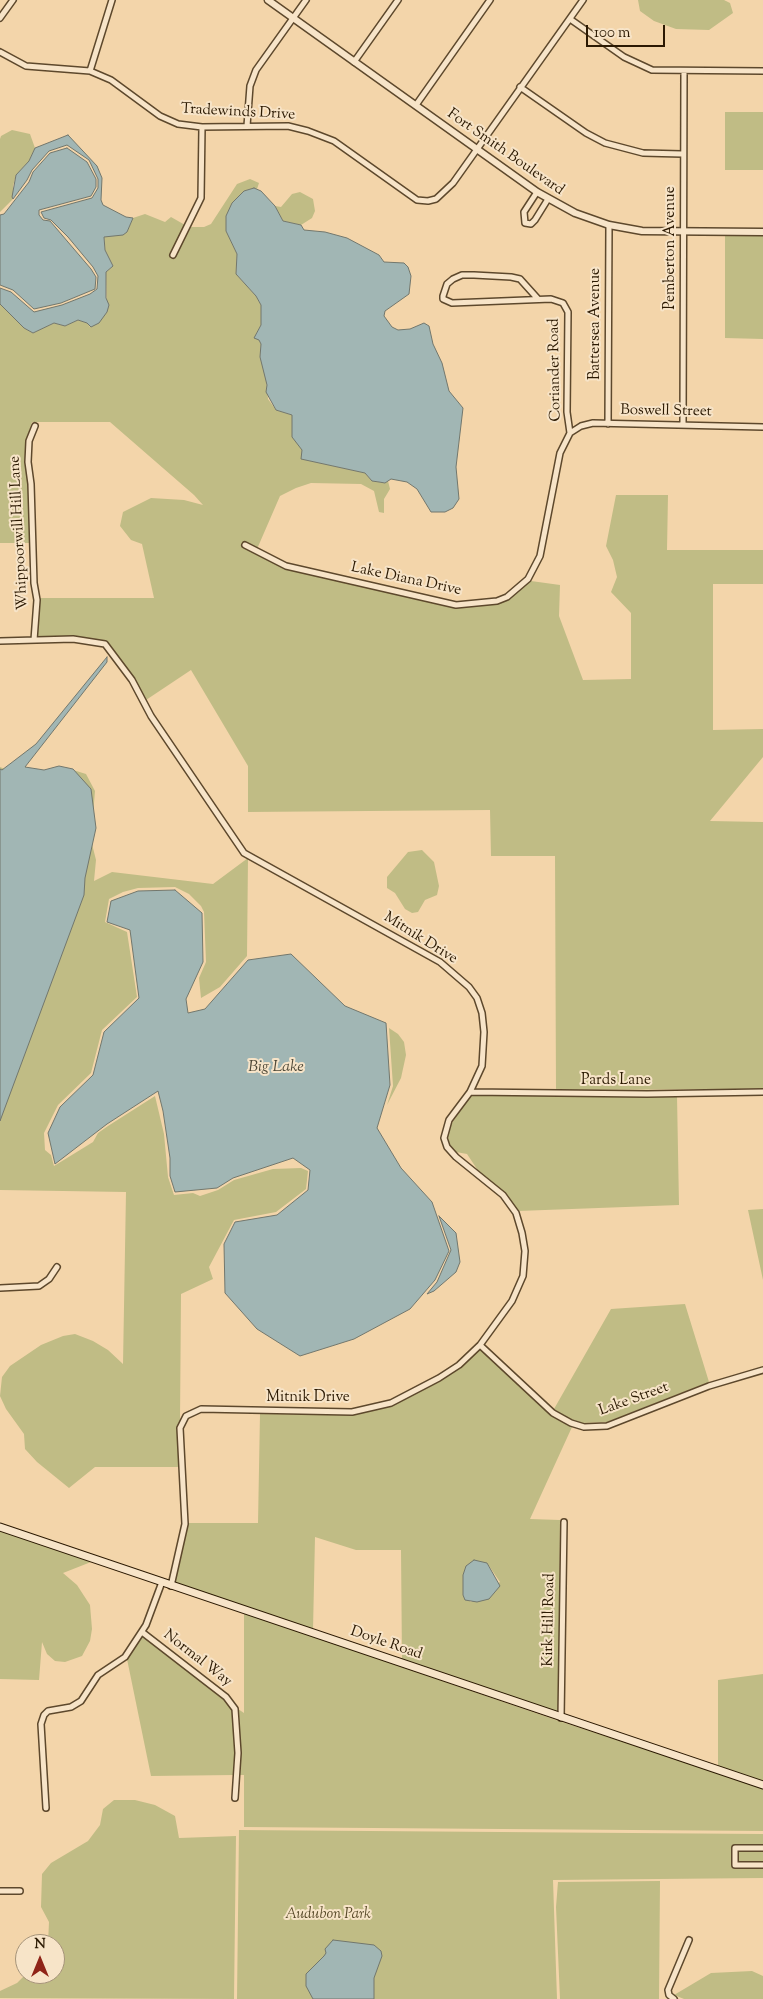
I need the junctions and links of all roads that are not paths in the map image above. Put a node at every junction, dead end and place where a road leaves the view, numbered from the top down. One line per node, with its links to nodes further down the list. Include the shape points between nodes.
1 (13, 0): 8 (street)
2 (112, 0): 13 (street)
3 (268, 0): 9 (street, Fort Smith Boulevard)
4 (306, 0): 9 (street)
5 (398, 0): 12 (street)
6 (490, 0): 17 (street)
7 (583, 0): 10 (street, Tradewinds Drive)
8 (0, 18)
9 (293, 18): 12 (street, Fort Smith Boulevard); 18 (street, via 256,70 250,86)
10 (570, 18): 15 (street, via 638,65 652,70); 16 (street, Tradewinds Drive)
11 (0, 52): 13 (street, Tradewinds Drive, via 26,66)
12 (354, 62): 17 (street, Fort Smith Boulevard)
13 (90, 70): 19 (street, Tradewinds Drive, via 111,80 160,116 178,124)
14 (763, 71): 15 (street)
15 (684, 72): 21 (street, Pemberton Avenue)
16 (520, 87): 20 (street, Tradewinds Drive); 21 (street, via 605,143 643,153)
17 (416, 105): 20 (street, Fort Smith Boulevard)
18 (247, 126): 19 (street, Tradewinds Drive); 20 (street, Tradewinds Drive, via 288,126 334,141 417,200 428,201 441,195)
19 (202, 127): 27 (street, via 200,201)
20 (476, 149): 22 (street, Fort Smith Boulevard)
21 (682, 154): 25 (street, Pemberton Avenue)
22 (537, 192): 23 (street, Fort Smith Boulevard); 23 (street, via 524,212 524,223 530,224 535,220)
23 (548, 199): 24 (street, Fort Smith Boulevard, via 574,213)
24 (609, 225): 25 (street, Fort Smith Boulevard, via 642,231); 29 (street, Battersea Avenue)
25 (684, 232): 26 (street, Fort Smith Boulevard); 30 (street, Pemberton Avenue)
26 (763, 232)
27 (174, 255)
28 (538, 299): 28 (street, Coriander Road, via 452,303 443,300 443,296 453,278 474,275 520,279); 33 (street, Coriander Road, via 560,301 568,312 567,412)
29 (608, 424): 30 (street, Boswell Street); 33 (street, Boswell Street, via 593,423)
30 (683, 425): 32 (street, Boswell Street)
31 (35, 426): 35 (street, Whippoorwill Hill Lane, via 29,441 28,462 37,600)
32 (763, 427)
33 (570, 433): 34 (street, Lake Diana Drive, via 560,453 540,556 528,579 507,597 497,601 456,605 286,566)
34 (245, 545)
35 (34, 640): 36 (street, Mitnik Drive); 37 (street, Mitnik Drive, via 81,640 105,644 132,680 151,716 244,853 440,962 469,987 477,998 484,1032 482,1066)
36 (0, 641)
37 (470, 1092): 38 (street, Pards Lane); 41 (street, Mitnik Drive, via 449,1120 444,1138 456,1157 511,1206 518,1218 525,1251 519,1289)
38 (763, 1092)
39 (56, 1267): 40 (street, via 49,1280 38,1286)
40 (0, 1288)
41 (480, 1345): 42 (street, Lake Street, via 554,1413 571,1424 584,1427 607,1426 709,1386); 46 (street, Mitnik Drive, via 440,1378 391,1403 329,1413 201,1409 186,1416 180,1428 185,1524)
42 (763, 1370)
43 (564, 1522): 48 (street, Kirk Hill Road)
44 (0, 1527): 45 (main road, Doyle Road)
45 (162, 1582): 46 (main road, Doyle Road); 47 (street)
46 (171, 1586): 48 (main road, Doyle Road)
47 (142, 1632): 50 (street, Normal Way, via 226,1697 235,1709 238,1753); 51 (street, via 125,1657 98,1675 81,1701 44,1715)
48 (561, 1718): 49 (main road, Doyle Road)
49 (763, 1785)
50 (235, 1798)
51 (46, 1808)
52 (763, 1848): 53 (street, via 735,1848 735,1864)
53 (763, 1865)
54 (0, 1891): 55 (street)
55 (20, 1891)
56 (690, 1940): 57 (street, via 668,1990)
57 (674, 1999)

